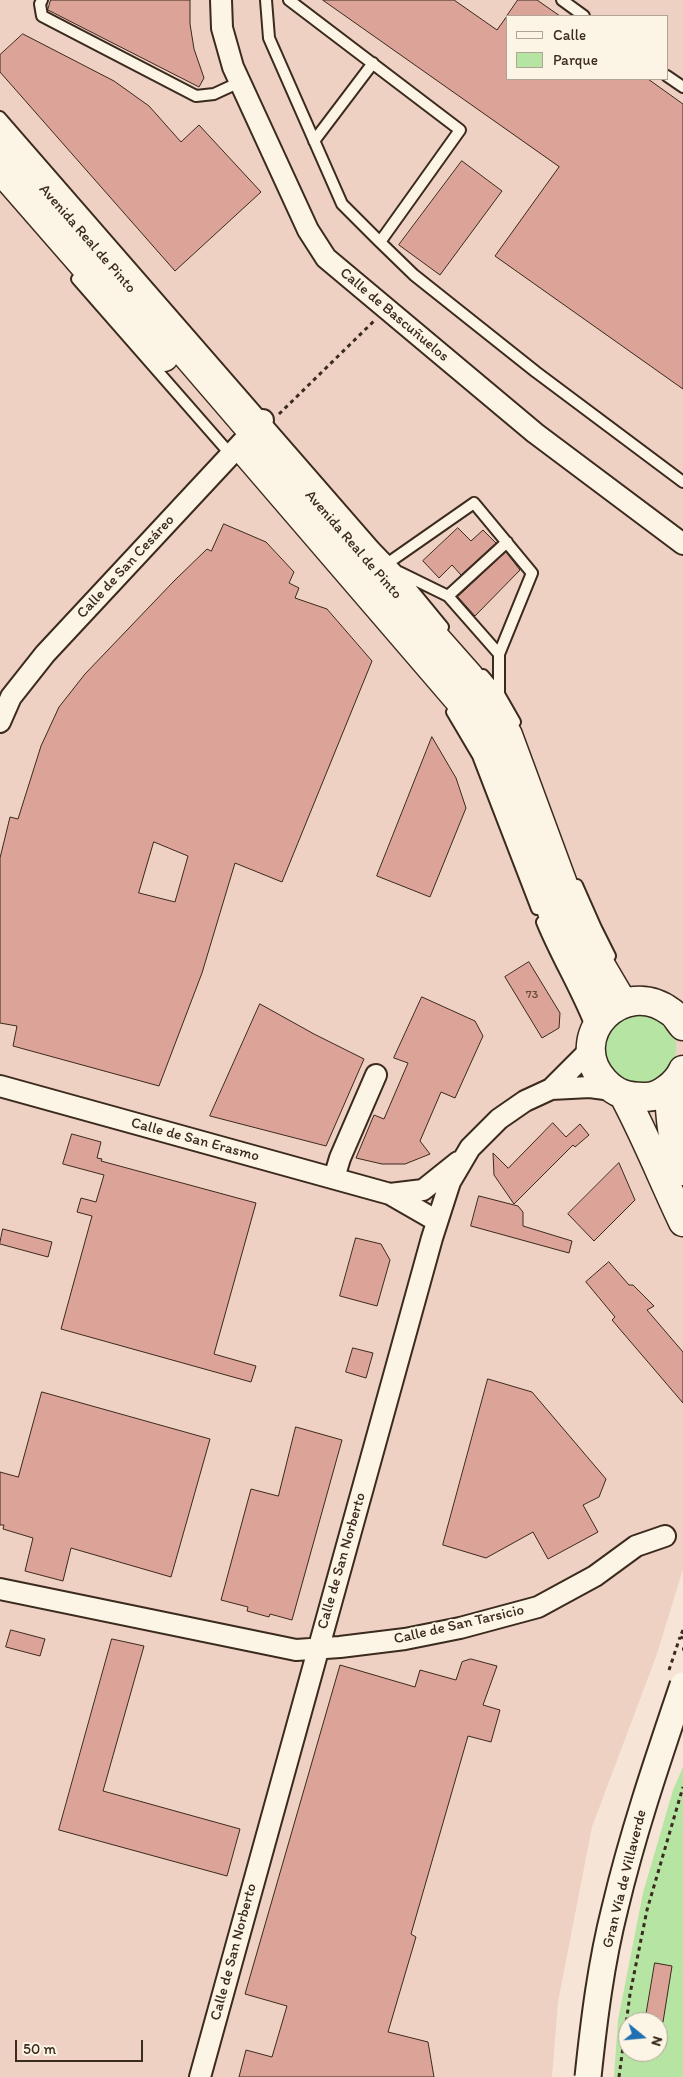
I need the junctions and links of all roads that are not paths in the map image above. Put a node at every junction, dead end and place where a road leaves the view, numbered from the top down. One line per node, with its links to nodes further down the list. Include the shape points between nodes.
1 (42, 0): 9 (lane, via 42,16 196,96 214,94)
2 (221, 0): 9 (street, Calle de Bascuñuelos, via 222,28)
3 (266, 0): 13 (lane, via 269,38)
4 (289, 0): 7 (lane)
5 (562, 0): 6 (lane)
6 (583, 15)
7 (373, 63): 13 (lane); 15 (lane, via 460,130)
8 (668, 77): 10 (lane)
9 (240, 82): 20 (street, Calle de Bascuñuelos, via 308,230 326,258 535,433)
10 (683, 87)
11 (0, 117): 17 (lane)
12 (0, 138): 17 (main road, Avenida Real de Pinto)
13 (314, 141): 15 (lane, via 342,204)
14 (0, 169): 17 (main road, Avenida Real de Pinto)
15 (380, 242): 18 (lane, via 414,275 521,360)
16 (72, 272): 17 (lane)
17 (248, 439): 21 (lane); 29 (street, Calle de San Cesáreo, via 46,654 10,697); 33 (main road, Avenida Real de Pinto, via 469,676 508,735)
18 (683, 482)
19 (507, 542): 21 (lane, via 474,502); 23 (lane); 25 (lane, via 532,573)
20 (683, 544)
21 (388, 563): 22 (lane)
22 (397, 571): 23 (lane); 24 (lane)
23 (448, 596): 25 (lane)
24 (452, 637)
25 (499, 654): 27 (lane)
26 (476, 666): 27 (lane)
27 (499, 694): 30 (lane)
28 (445, 704): 33 (lane, via 457,718 478,756 554,953 582,1002)
29 (0, 722)
30 (519, 729)
31 (574, 877): 32 (lane)
32 (616, 965)
33 (613, 1015): 34 (main road, via 656,1002); 38 (street, Calle de San Norberto); 39 (main road, Avenida Real de Pinto, via 596,1073)
34 (679, 1016)
35 (376, 1075): 42 (street)
36 (676, 1079): 39 (main road, via 647,1098); 41 (main road, via 670,1124)
37 (0, 1086): 42 (street, Calle de San Erasmo)
38 (551, 1089): 39 (street, Calle de San Norberto, via 590,1087); 40 (street, Calle de San Norberto, via 498,1119)
39 (618, 1093): 45 (main road, via 642,1129)
40 (462, 1158): 43 (street, Calle de San Erasmo, via 423,1190); 44 (street, Calle de San Norberto)
41 (683, 1171)
42 (334, 1178): 43 (street, Calle de San Erasmo)
43 (390, 1194): 44 (street, Calle de San Erasmo)
44 (437, 1220): 48 (street, Calle de San Norberto)
45 (683, 1222)
46 (665, 1536): 48 (street, Calle de San Tarsicio, via 636,1546 595,1576 538,1607 405,1639)
47 (0, 1589): 48 (street, Calle de San Tarsicio, via 296,1650)
48 (317, 1648): 51 (street, Calle de San Norberto)
49 (683, 1685): 52 (street, Gran Vía de Villaverde, bridge, via 639,1817 614,1909 595,2008)
50 (683, 1725): 53 (street, Gran Vía de Villaverde, via 655,1810 621,1939 607,2012)
51 (200, 2077)
52 (588, 2077)
53 (600, 2077)

